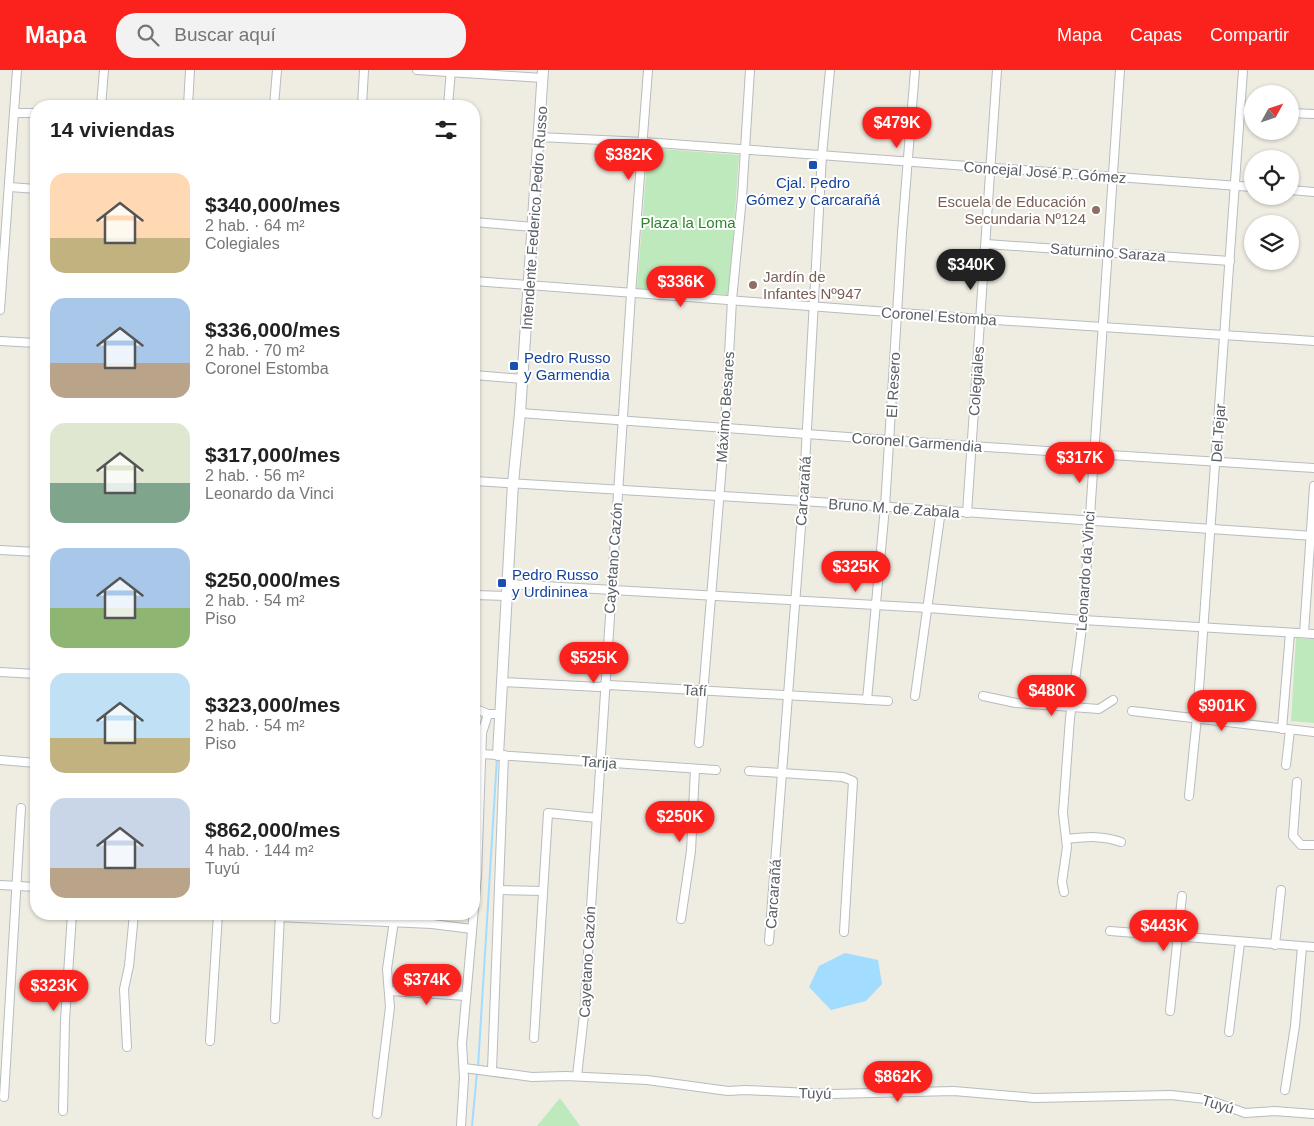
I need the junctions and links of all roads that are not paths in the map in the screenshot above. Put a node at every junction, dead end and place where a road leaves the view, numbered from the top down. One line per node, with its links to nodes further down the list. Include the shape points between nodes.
1 (17, 70): 23 (street)
2 (104, 70): 16 (street)
3 (190, 70): 17 (street)
4 (277, 70): 18 (street)
5 (364, 70): 19 (street)
6 (417, 70): 14 (street)
7 (648, 70): 28 (street, Cayetano Cazón)
8 (750, 70): 29 (street, Máximo Besares)
9 (830, 70): 30 (street, Carcarañá)
10 (915, 70): 31 (street, El Resero)
11 (997, 70): 32 (street, Colegiales)
12 (1120, 70): 33 (street, Leonardo da Vinci)
13 (1243, 70): 21 (street, Del Tejar)
14 (451, 71): 15 (street); 20 (street)
15 (543, 74): 27 (street, Intendente Federico Pedro Russo)
16 (102, 100)
17 (188, 100)
18 (274, 100)
19 (362, 100)
20 (449, 100)
21 (1240, 110): 22 (street); 34 (street, Del Tejar)
22 (1244, 110)
23 (14, 113): 25 (street); 38 (street)
24 (1299, 113): 26 (street)
25 (30, 114)
26 (1314, 114)
27 (539, 137): 28 (street, Concejal José P. Gómez); 41 (street, Intendente Federico Pedro Russo)
28 (644, 142): 29 (street, Concejal José P. Gómez); 47 (street, Cayetano Cazón)
29 (746, 150): 30 (street, Concejal José P. Gómez); 48 (street, Máximo Besares)
30 (822, 155): 31 (street, Concejal José P. Gómez); 49 (street, Carcarañá)
31 (908, 161): 32 (street, Concejal José P. Gómez); 51 (street, El Resero)
32 (991, 168): 33 (street, Concejal José P. Gómez); 42 (street, Colegiales)
33 (1113, 178): 34 (street, Concejal José P. Gómez); 43 (street, Leonardo da Vinci)
34 (1233, 186): 35 (street, Concejal José P. Gómez); 44 (street, Del Tejar)
35 (1244, 187)
36 (30, 190): 38 (street)
37 (1299, 191): 39 (street)
38 (5, 192): 50 (street)
39 (1314, 192)
40 (480, 223): 41 (street)
41 (533, 227): 46 (street, Intendente Federico Pedro Russo)
42 (986, 244): 43 (street, Saturnino Saraza); 52 (street, Colegiales)
43 (1107, 252): 44 (street, Saturnino Saraza); 53 (street, Leonardo da Vinci)
44 (1230, 261): 54 (street, Del Tejar)
45 (480, 281): 46 (street, Coronel Estomba)
46 (529, 285): 47 (street, Coronel Estomba); 59 (street, Intendente Federico Pedro Russo)
47 (631, 294): 48 (street, Coronel Estomba); 61 (street, Cayetano Cazón)
48 (732, 300): 49 (street, Coronel Estomba); 62 (street, Máximo Besares)
49 (814, 307): 51 (street, Coronel Estomba); 63 (street, Carcarañá)
50 (0, 310)
51 (897, 313): 52 (street, Coronel Estomba); 64 (street, El Resero)
52 (981, 319): 53 (street, Coronel Estomba); 65 (street, Colegiales)
53 (1104, 327): 54 (street, Coronel Estomba); 66 (street, Leonardo da Vinci)
54 (1225, 335): 56 (street, Coronel Estomba); 67 (street, Del Tejar)
55 (0, 341): 57 (street)
56 (1314, 341)
57 (30, 343)
58 (480, 376): 59 (street)
59 (522, 379): 60 (street, Intendente Federico Pedro Russo)
60 (520, 413): 61 (street, Coronel Garmendia); 70 (street, Intendente Federico Pedro Russo)
61 (623, 420): 62 (street, Coronel Garmendia); 72 (street, Cayetano Cazón)
62 (725, 428): 63 (street, Coronel Garmendia); 73 (street, Máximo Besares)
63 (807, 434): 64 (street, Coronel Garmendia); 74 (street, Carcarañá)
64 (890, 441): 65 (street, Coronel Garmendia); 75 (street, El Resero)
65 (971, 446): 66 (street, Coronel Garmendia); 77 (street, Colegiales)
66 (1094, 453): 67 (street, Coronel Garmendia); 78 (street, Leonardo da Vinci)
67 (1216, 461): 68 (street, Coronel Garmendia); 79 (street, Del Tejar)
68 (1314, 468)
69 (480, 481): 70 (street, Bruno M. de Zabala)
70 (513, 483): 72 (street, Bruno M. de Zabala); 83 (street, Intendente Federico Pedro Russo)
71 (1314, 486): 80 (street)
72 (618, 489): 73 (street, Bruno M. de Zabala); 84 (street, Cayetano Cazón)
73 (719, 496): 74 (street, Bruno M. de Zabala); 86 (street, Máximo Besares)
74 (803, 501): 75 (street, Bruno M. de Zabala); 88 (street, Carcarañá)
75 (885, 507): 76 (street, Bruno M. de Zabala); 89 (street, El Resero)
76 (941, 510): 77 (street, Bruno M. de Zabala); 90 (street)
77 (967, 513): 78 (street, Bruno M. de Zabala)
78 (1089, 521): 79 (street, Bruno M. de Zabala); 91 (street, Leonardo da Vinci)
79 (1211, 530): 80 (street, Bruno M. de Zabala); 92 (street, Del Tejar)
80 (1312, 536): 94 (street)
81 (0, 550): 82 (street)
82 (30, 552)
83 (508, 584): 84 (street); 87 (street, Intendente Federico Pedro Russo)
84 (611, 589): 86 (street); 99 (street, Cayetano Cazón)
85 (480, 595): 87 (street)
86 (711, 595): 88 (street); 100 (street, Máximo Besares)
87 (507, 596): 98 (street, Intendente Federico Pedro Russo)
88 (795, 600): 89 (street); 101 (street, Carcarañá)
89 (875, 606): 90 (street); 104 (street, El Resero)
90 (928, 608): 91 (street); 102 (street)
91 (1083, 620): 92 (street); 107 (street, Leonardo da Vinci)
92 (1203, 626): 93 (street); 112 (street, Del Tejar)
93 (1290, 633): 94 (street); 113 (street)
94 (1304, 633): 95 (street)
95 (1314, 634)
96 (0, 672): 97 (street)
97 (30, 674)
98 (501, 682): 99 (street, Tafí); 111 (street, Intendente Federico Pedro Russo)
99 (605, 686): 100 (street, Tafí); 120 (street, Cayetano Cazón)
100 (702, 690): 101 (street, Tafí); 115 (street, Máximo Besares)
101 (788, 695): 104 (street, Tafí); 125 (street, Carcarañá)
102 (915, 696)
103 (983, 696): 107 (street, via 1016,703)
104 (867, 700): 106 (street, Tafí)
105 (1113, 700): 107 (street, via 1099,710)
106 (888, 701)
107 (1072, 707): 131 (street, Leonardo da Vinci, via 1063,813)
108 (480, 711): 110 (street)
109 (1132, 711): 112 (street)
110 (488, 714): 111 (street); 116 (street, via 482,733)
111 (500, 714): 117 (street, Intendente Federico Pedro Russo)
112 (1197, 717): 113 (street); 127 (street, Del Tejar)
113 (1286, 729): 114 (street); 121 (street)
114 (1314, 732)
115 (699, 743)
116 (482, 754): 117 (street, Tarija); 128 (street)
117 (501, 755): 120 (street, Tarija); 137 (street)
118 (0, 760): 119 (street)
119 (30, 762)
120 (600, 762): 122 (street, Tarija); 130 (street, Cayetano Cazón)
121 (1286, 765)
122 (695, 769): 123 (street, Tarija); 142 (street, via 691,851)
123 (716, 770)
124 (749, 771): 125 (street)
125 (782, 773): 152 (street, via 843,777 853,781); 154 (street, Carcarañá)
126 (1297, 782): 133 (street, via 1293,836 1301,845)
127 (1188, 796)
128 (480, 802)
129 (20, 808): 135 (street)
130 (597, 818): 139 (street, via 548,813); 169 (street, Cayetano Cazón, via 583,1031)
131 (1066, 839): 132 (street, via 1098,837); 140 (street, Leonardo da Vinci)
132 (1121, 842)
133 (1314, 845)
134 (0, 885): 135 (street)
135 (16, 886): 136 (street); 171 (street)
136 (30, 887)
137 (500, 890): 139 (street); 168 (street)
138 (1281, 890): 156 (street)
139 (543, 891): 164 (street)
140 (1064, 892)
141 (1182, 896): 153 (street)
142 (681, 919)
143 (72, 920): 172 (street)
144 (133, 920): 166 (street, via 124,989)
145 (218, 920): 165 (street)
146 (280, 920): 162 (street)
147 (356, 920): 149 (street)
148 (473, 920): 150 (street)
149 (394, 922): 150 (street); 159 (street, via 387,969)
150 (472, 929): 160 (street)
151 (1110, 931): 153 (street)
152 (844, 932)
153 (1177, 937): 155 (street); 161 (street)
154 (769, 941)
155 (1240, 943): 156 (street); 163 (street)
156 (1276, 945): 157 (street)
157 (1302, 947): 158 (street); 170 (street, via 1295,1026)
158 (1314, 947)
159 (390, 991): 160 (street); 173 (street)
160 (466, 996): 167 (street, via 462,1044)
161 (1170, 1011)
162 (275, 1019)
163 (1229, 1032)
164 (534, 1038)
165 (210, 1041)
166 (127, 1047)
167 (464, 1068): 168 (street, Tuyú); 175 (street)
168 (492, 1070): 169 (street, Tuyú, via 532,1077)
169 (577, 1076): 174 (street, Tuyú, via 647,1080 728,1092 954,1091 1035,1098 1172,1095 1206,1099 1245,1113)
170 (1284, 1090)
171 (4, 1096)
172 (63, 1112)
173 (377, 1114)
174 (1314, 1114)
175 (460, 1126)

